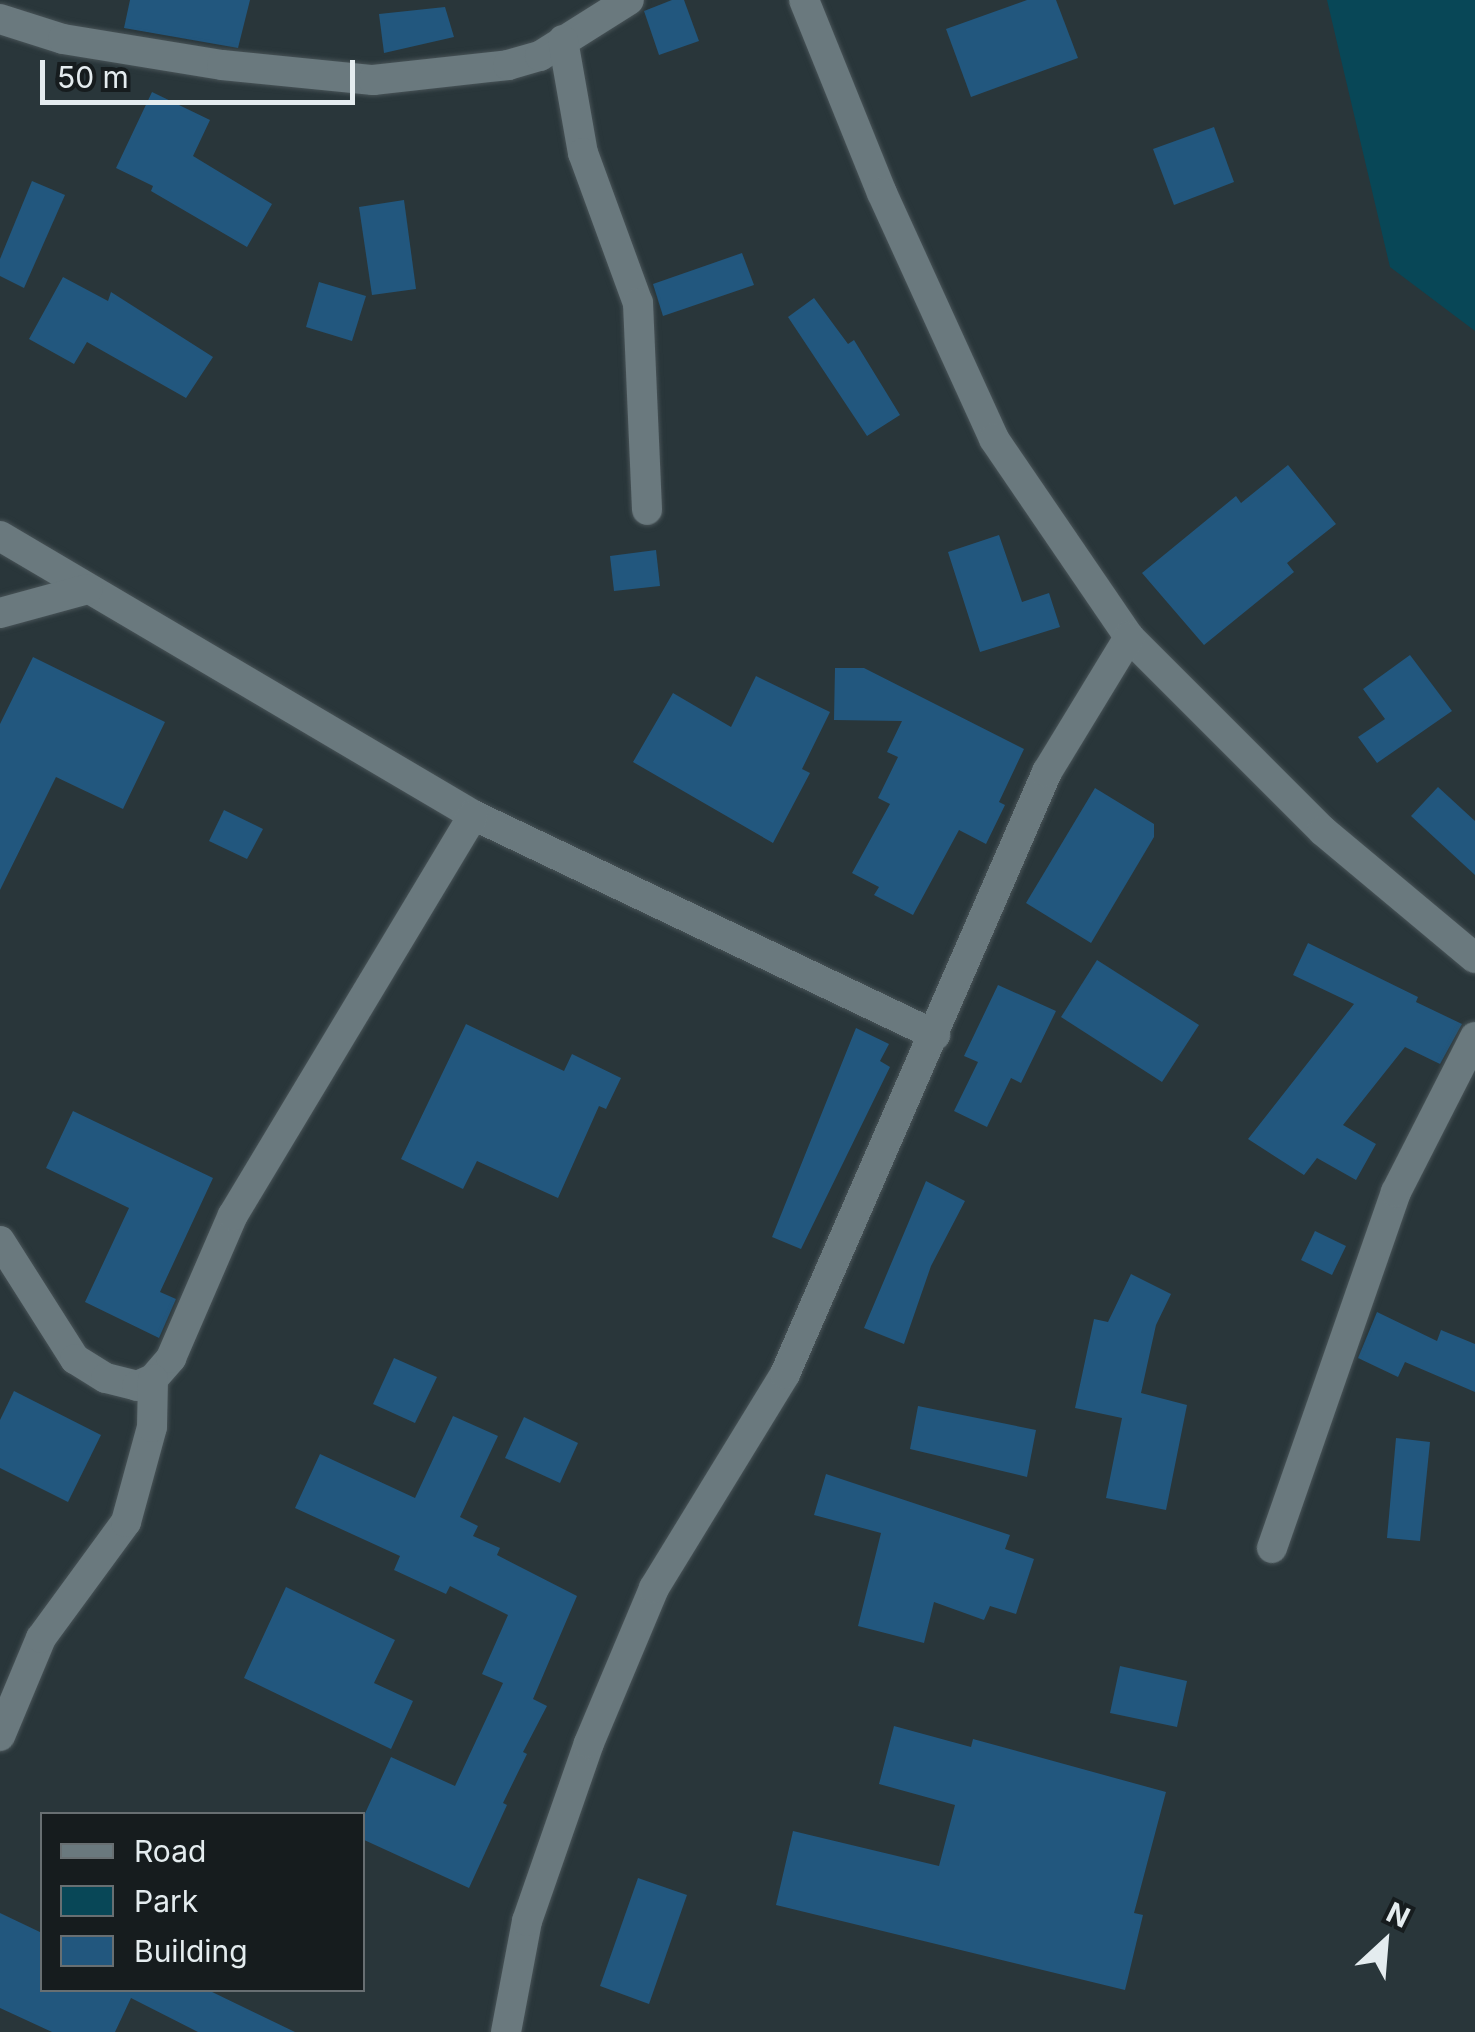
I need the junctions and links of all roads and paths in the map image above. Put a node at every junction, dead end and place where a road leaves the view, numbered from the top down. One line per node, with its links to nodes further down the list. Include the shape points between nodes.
1 (630, 0): 4 (street)
2 (804, 0): 9 (street, via 994,440)
3 (0, 19): 4 (street, via 63,39 222,66 373,80 508,66)
4 (562, 40): 5 (street, via 582,153 638,303)
5 (648, 510)
6 (0, 536): 7 (street)
7 (88, 589): 8 (street); 10 (street)
8 (0, 613)
9 (1128, 638): 11 (street, via 1323,831); 12 (street, via 1048,772)
10 (474, 815): 12 (street); 15 (street, via 233,1215 171,1358)
11 (1475, 958)
12 (935, 1035): 18 (street, via 785,1374 654,1588 589,1743 527,1921)
13 (1475, 1037): 16 (street, via 1396,1192)
14 (0, 1241): 15 (street, via 75,1358 106,1378 137,1386)
15 (153, 1379): 17 (street, via 152,1427 126,1522 41,1638)
16 (1272, 1548)
17 (0, 1736)
18 (506, 2032)

